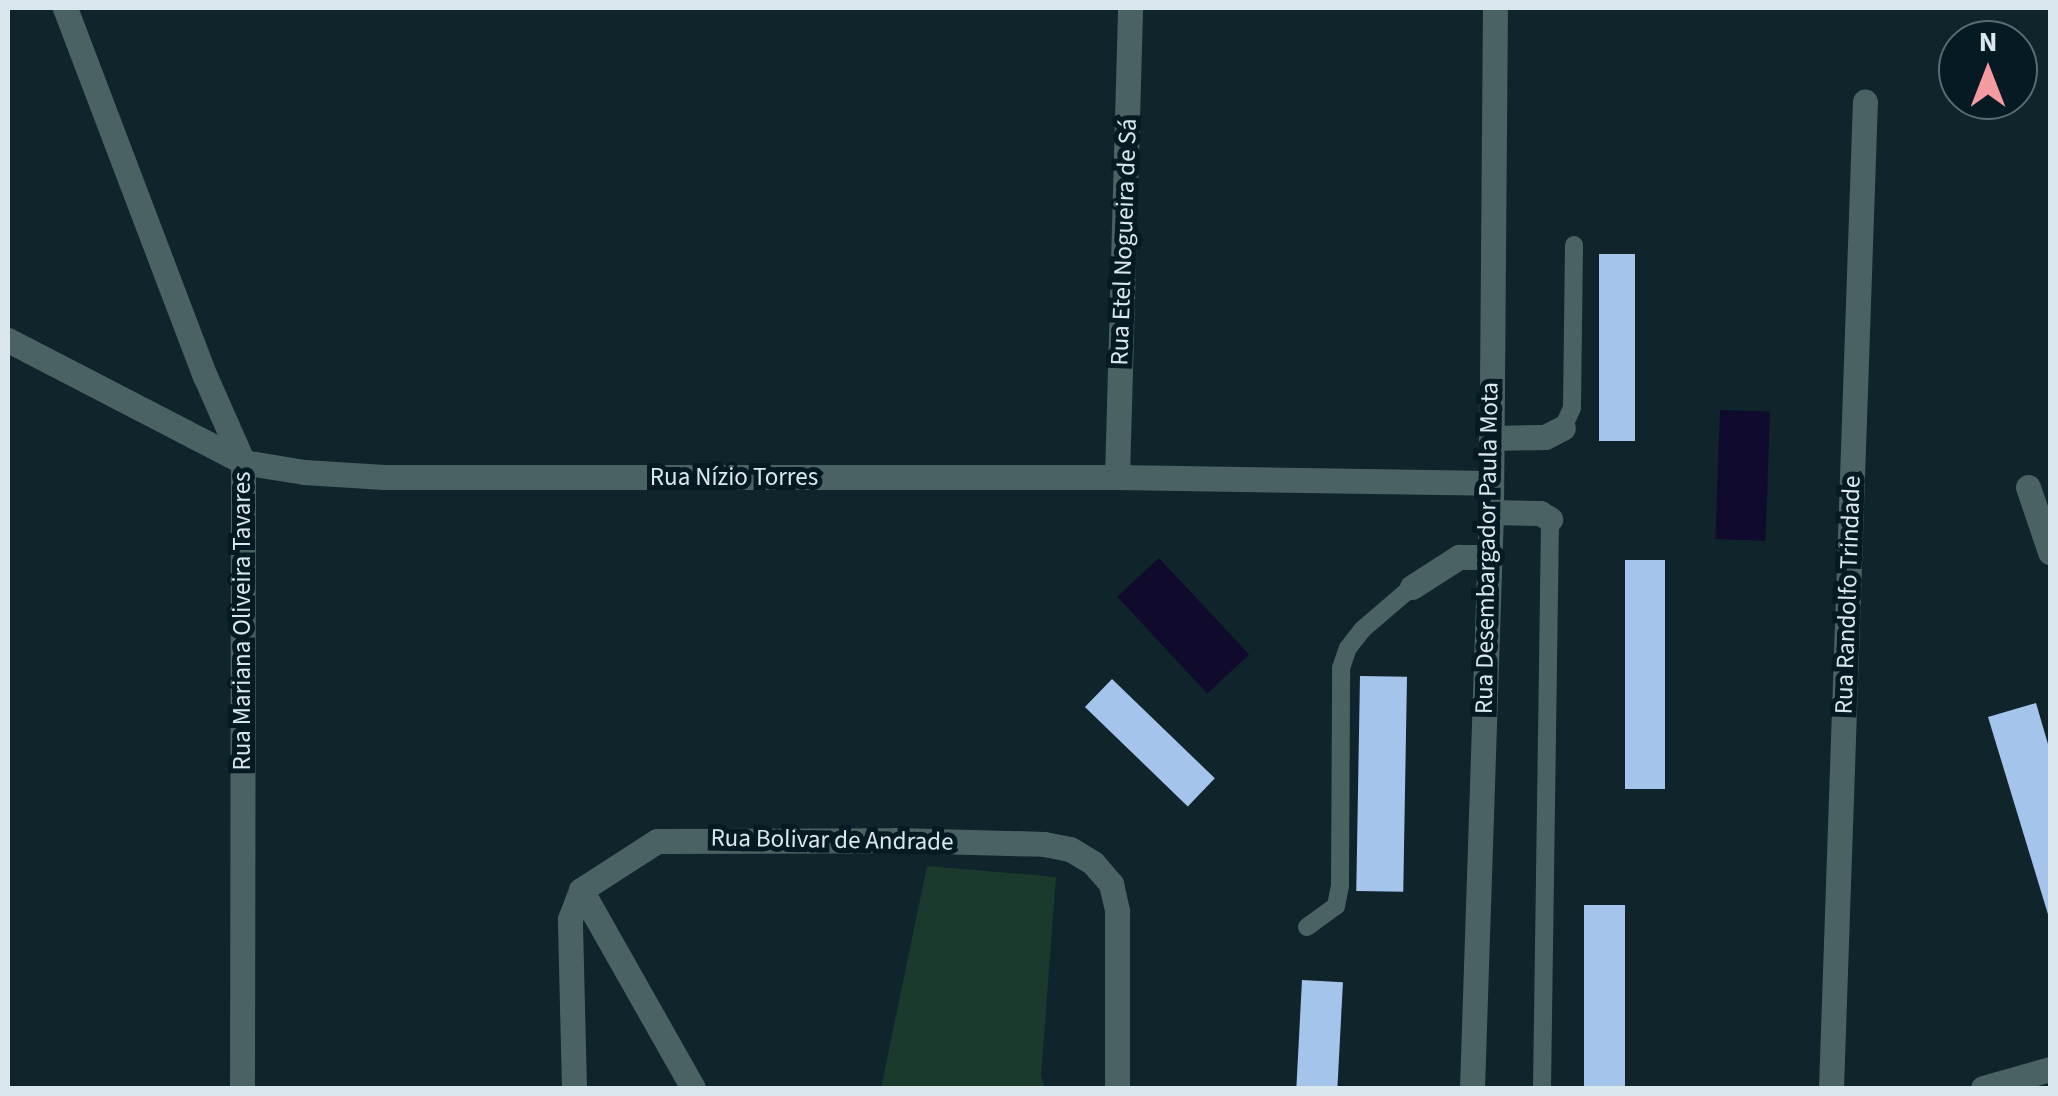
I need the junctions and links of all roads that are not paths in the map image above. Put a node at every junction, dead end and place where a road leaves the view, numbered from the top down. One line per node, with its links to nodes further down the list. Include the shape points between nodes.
1 (66, 8): 9 (street, Rua Mariana Oliveira Tavares)
2 (1130, 8): 10 (street, Rua Etel Nogueira de Sá)
3 (1495, 8): 8 (street, Rua Desembargador Paula Mota)
4 (1866, 102): 27 (street, Rua Randolfo Trindade)
5 (1574, 245): 7 (lane, via 1572,408)
6 (8, 340): 9 (street, Rua Nízio Torres)
7 (1563, 428): 8 (street, via 1546,437)
8 (1491, 438): 11 (street, Rua Desembargador Paula Mota)
9 (243, 462): 10 (street, Rua Nízio Torres, via 384,477); 21 (street, Rua Mariana Oliveira Tavares)
10 (1116, 477): 11 (street, Rua Nízio Torres)
11 (1491, 483): 13 (street, Rua Desembargador Paula Mota)
12 (2028, 486): 15 (street)
13 (1491, 512): 14 (street); 16 (street, Rua Desembargador Paula Mota)
14 (1550, 518): 26 (lane)
15 (2050, 552)
16 (1488, 558): 17 (street, via 1459,557); 25 (street, Rua Desembargador Paula Mota)
17 (1412, 587): 19 (lane, via 1363,630 1341,668 1340,886 1336,906)
18 (581, 890): 22 (street, via 570,919); 23 (street); 24 (street, Rua Bolivar de Andrade, via 658,841 1044,844 1070,850 1110,884 1116,911)
19 (1308, 927)
20 (2050, 1069): 28 (street)
21 (242, 1088)
22 (574, 1088)
23 (692, 1088)
24 (1116, 1088)
25 (1472, 1088)
26 (1542, 1088)
27 (1831, 1088)
28 (1983, 1088)

